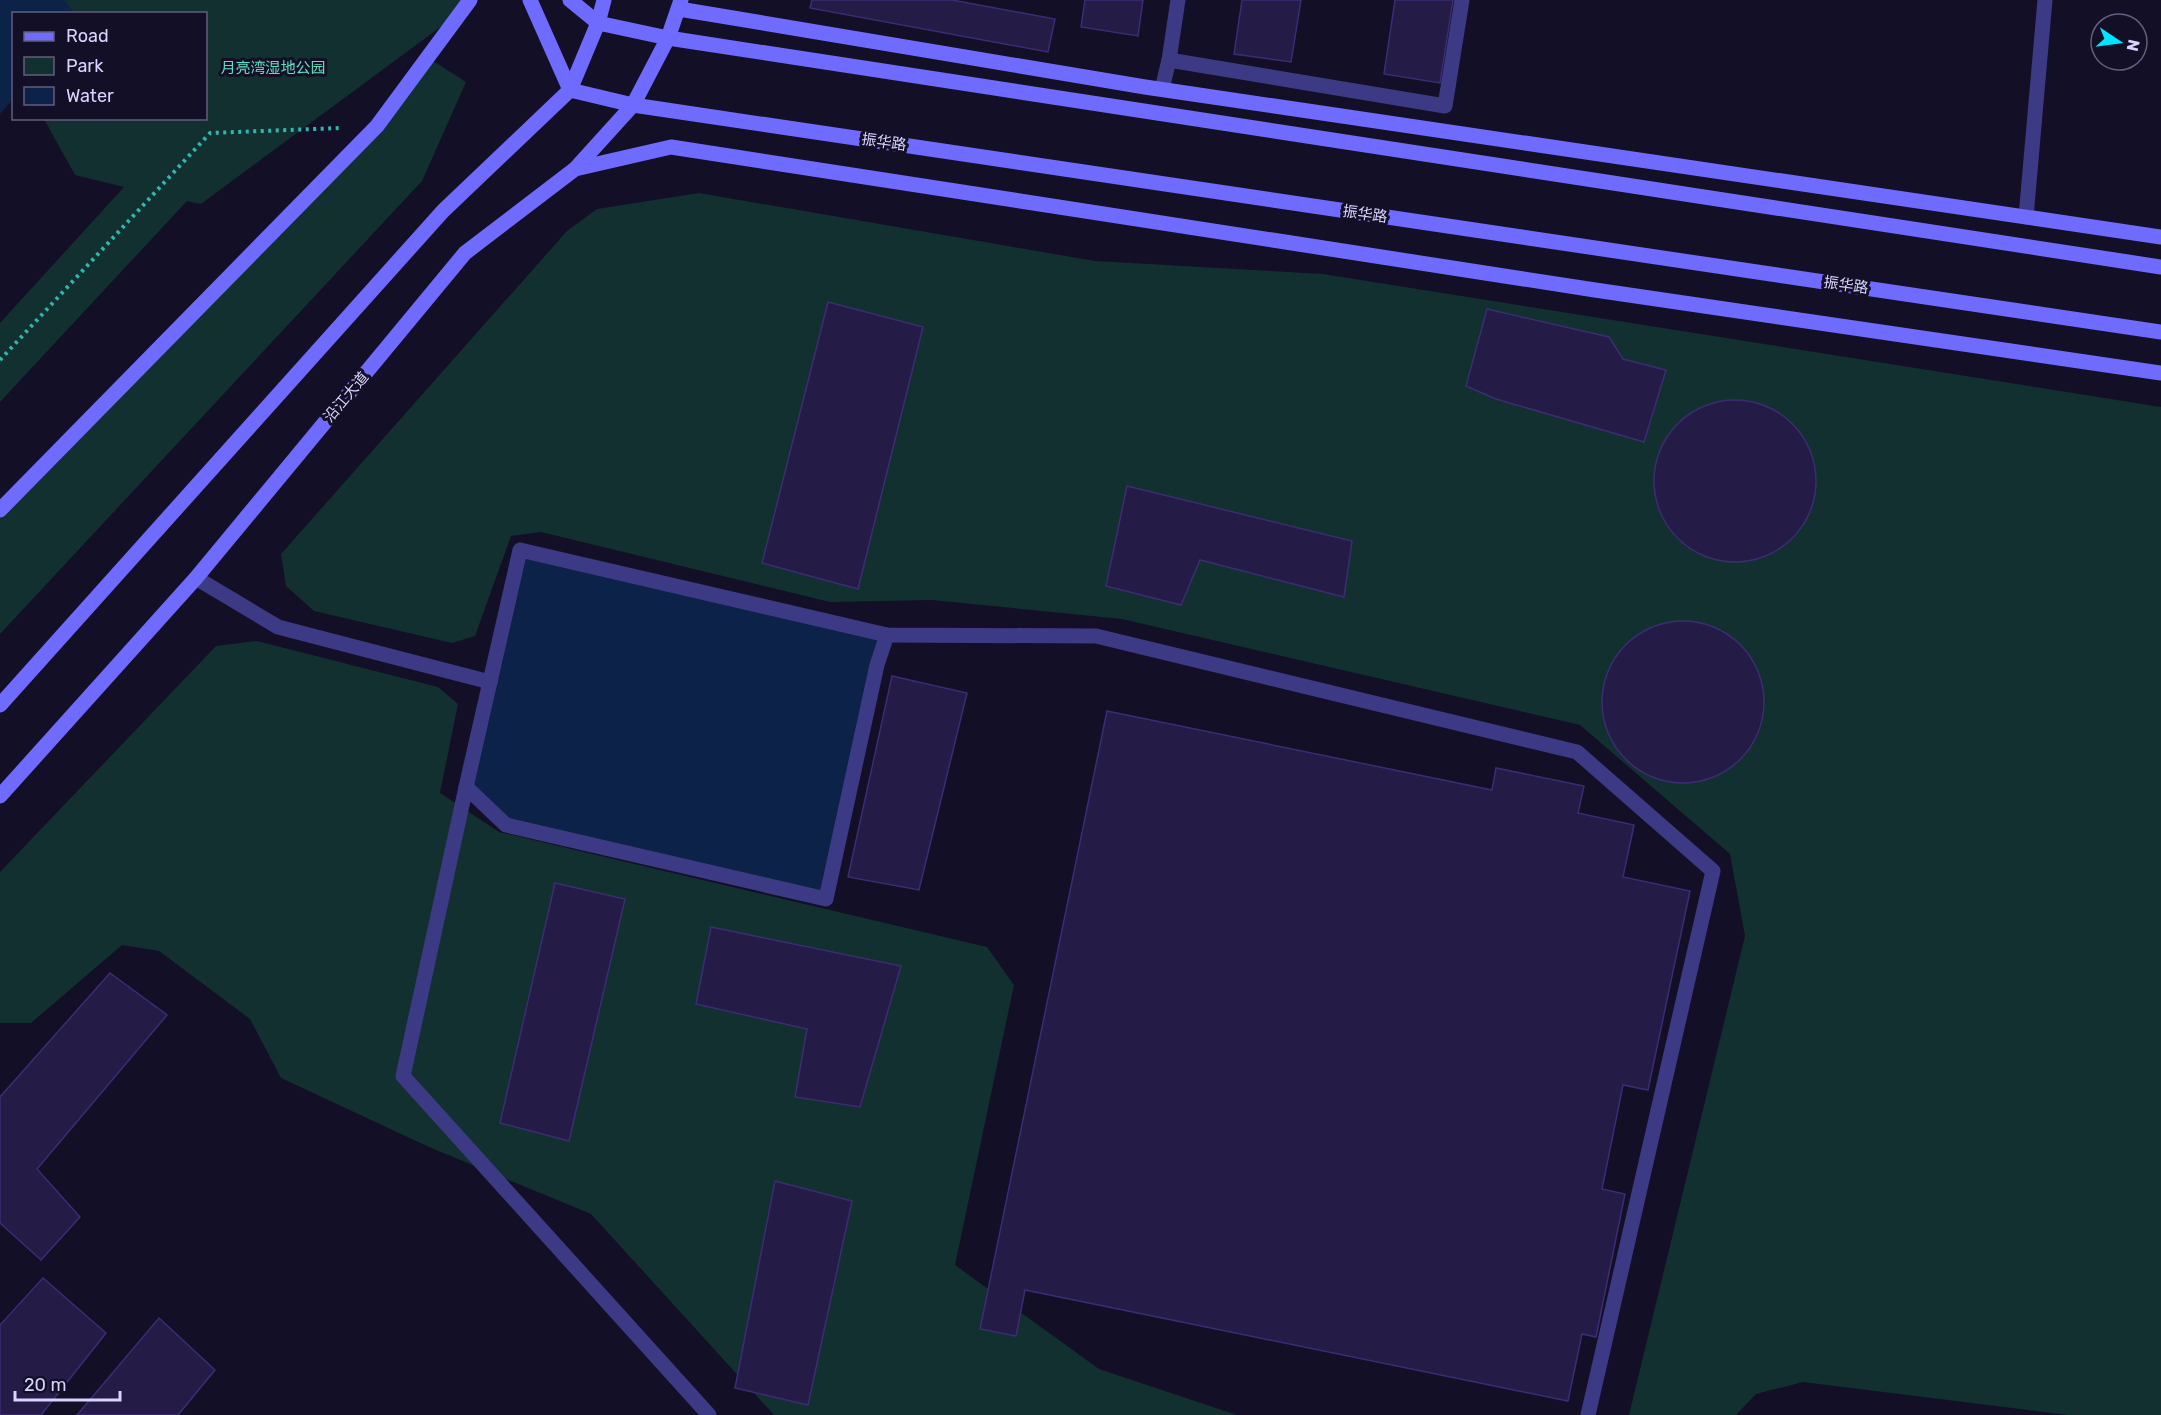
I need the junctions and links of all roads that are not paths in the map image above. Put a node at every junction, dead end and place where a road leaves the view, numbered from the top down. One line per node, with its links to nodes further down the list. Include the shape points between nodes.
1 (470, 0): 21 (main road, via 376,126)
2 (530, 0): 13 (main road)
3 (570, 0): 9 (main road)
4 (604, 0): 9 (main road)
5 (1178, 0): 11 (street)
6 (1462, 0): 11 (street, via 1445,106)
7 (2045, 0): 16 (street)
8 (680, 5): 10 (main road, 沿江大道); 12 (main road)
9 (598, 23): 10 (main road); 13 (main road)
10 (668, 39): 14 (main road, 沿江大道); 18 (main road)
11 (1168, 60): 12 (street)
12 (1162, 89): 16 (main road)
13 (570, 90): 14 (main road, 振华路); 25 (main road, via 443,211)
14 (633, 105): 15 (main road, 沿江大道); 19 (main road, 振华路)
15 (575, 169): 20 (main road, via 671,147 1618,294); 22 (main road, 沿江大道, via 465,253)
16 (2026, 217): 17 (main road)
17 (2161, 237)
18 (2161, 267)
19 (2161, 332)
20 (2161, 373)
21 (0, 510)
22 (196, 578): 24 (street, via 278,627); 27 (main road, 沿江大道)
23 (887, 635): 24 (street, via 520,550); 26 (street, via 826,899 506,825); 29 (street, via 1096,636 1577,752 1713,871)
24 (490, 682): 26 (street)
25 (0, 705)
26 (466, 787): 28 (street, via 403,1076)
27 (0, 796)
28 (709, 1415)
29 (1588, 1415)

